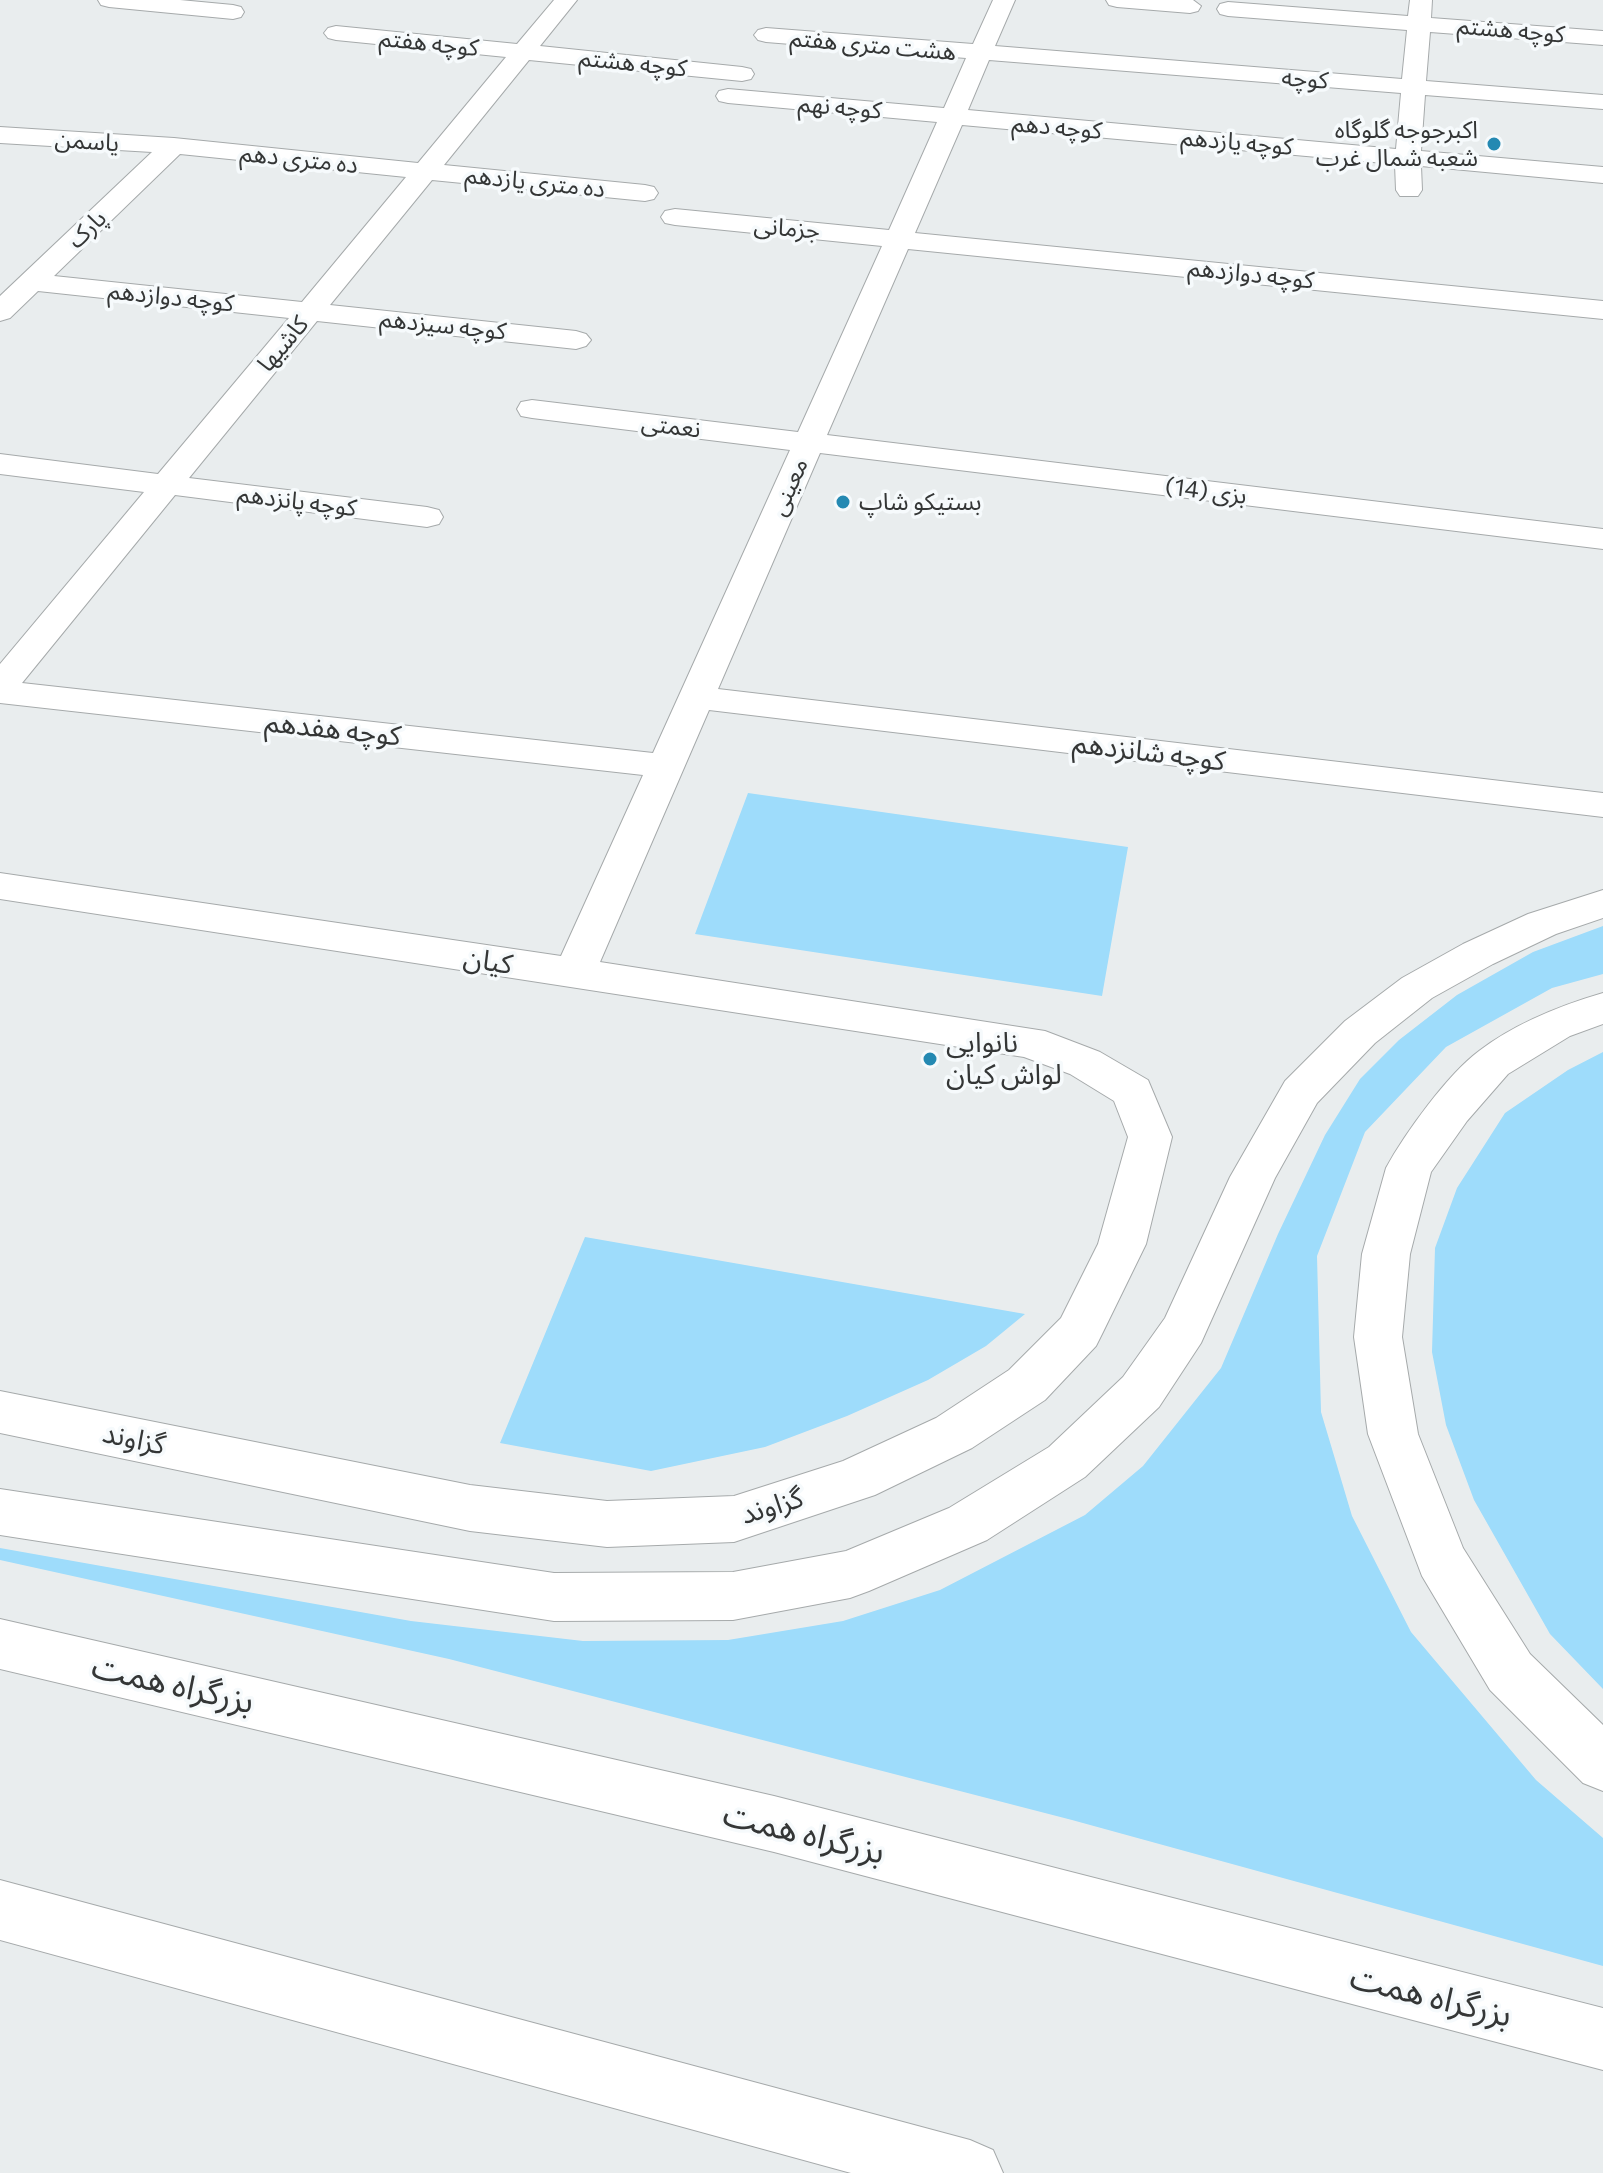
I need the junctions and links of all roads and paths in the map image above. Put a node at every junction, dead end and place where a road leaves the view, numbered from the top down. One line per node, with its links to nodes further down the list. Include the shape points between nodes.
1 (109, 0): 8 (main road)
2 (566, 0): 12 (main road, کاشیها)
3 (1004, 0): 13 (main road, معینی)
4 (1117, 0): 5 (main road)
5 (1190, 6)
6 (1228, 9): 7 (main road)
7 (1420, 11): 11 (main road, کوچه هشتم); 15 (main road)
8 (233, 12)
9 (336, 33): 12 (main road, کوچه هفتم)
10 (766, 35): 13 (main road, هشت متری هفتم)
11 (1603, 38)
12 (523, 52): 14 (main road, کوچه هشتم); 23 (main road, کاشیها)
13 (979, 54): 15 (main road, کوچه); 18 (main road, معینی)
14 (742, 74)
15 (1414, 87): 17 (main road, کوچه); 22 (main road)
16 (728, 96): 18 (main road, کوچه نهم)
17 (1603, 102)
18 (952, 117): 20 (main road, کوچه دهم); 28 (main road, معینی)
19 (0, 135): 21 (main road, یاسمن)
20 (1162, 136): 22 (main road, کوچه یازدهم)
21 (174, 146): 23 (main road, ده متری دهم); 29 (main road, پارک)
22 (1408, 156): 24 (main road); 25 (main road)
23 (425, 171): 26 (main road, ده متری یازدهم); 31 (main road, کاشیها)
24 (1603, 175)
25 (1409, 190)
26 (645, 193)
27 (675, 217): 28 (main road, جزمانی)
28 (899, 238): 30 (main road, کوچه دوازدهم); 35 (main road, معینی)
29 (31, 282): 31 (main road, کوچه دوازدهم); 32 (main road, پارک)
30 (1603, 310)
31 (310, 311): 33 (main road, کوچه سیزدهم); 37 (main road, کاشیها)
32 (0, 312)
33 (576, 340)
34 (532, 409): 35 (main road, نعمتی)
35 (809, 443): 39 (main road, بزی (14)); 41 (main road, معینی)
36 (0, 464): 37 (main road, کوچه پانزدهم)
37 (166, 485): 38 (main road, کوچه پانزدهم); 40 (main road, کاشیها)
38 (427, 517)
39 (1603, 539)
40 (0, 690): 42 (main road, کوچه هفدهم)
41 (696, 697): 42 (main road, معینی); 43 (main road, کوچه شانزدهم)
42 (666, 766): 46 (main road, معینی)
43 (1603, 805)
44 (0, 886): 46 (main road, کیان)
45 (1603, 904): 50 (main road, via 1542,924 1478,954 1417,988 1360,1032 1301,1092 1253,1177 1184,1329 1141,1392 1067,1462 1042,1478 968,1524 850,1574 733,1596 554,1597)
46 (574, 974): 48 (main road, کیان)
47 (1603, 1008): 52 (main road, via 1555,1025 1493,1063 1451,1109 1409,1168 1386,1254 1378,1337 1393,1434 1441,1559 1510,1672)
48 (976, 1033): 49 (main road, گزاوند, via 1030,1042 1085,1063 1132,1091 1150,1137 1122,1244 1079,1332 1027,1385 954,1433 857,1479 734,1519 607,1524 470,1508)
49 (0, 1412)
50 (0, 1512)
51 (0, 1644): 54 (main road, بزرگراه همت, via 774,1824)
52 (1603, 1764)
53 (0, 1910): 55 (main road)
54 (1603, 2039)
55 (970, 2173)

